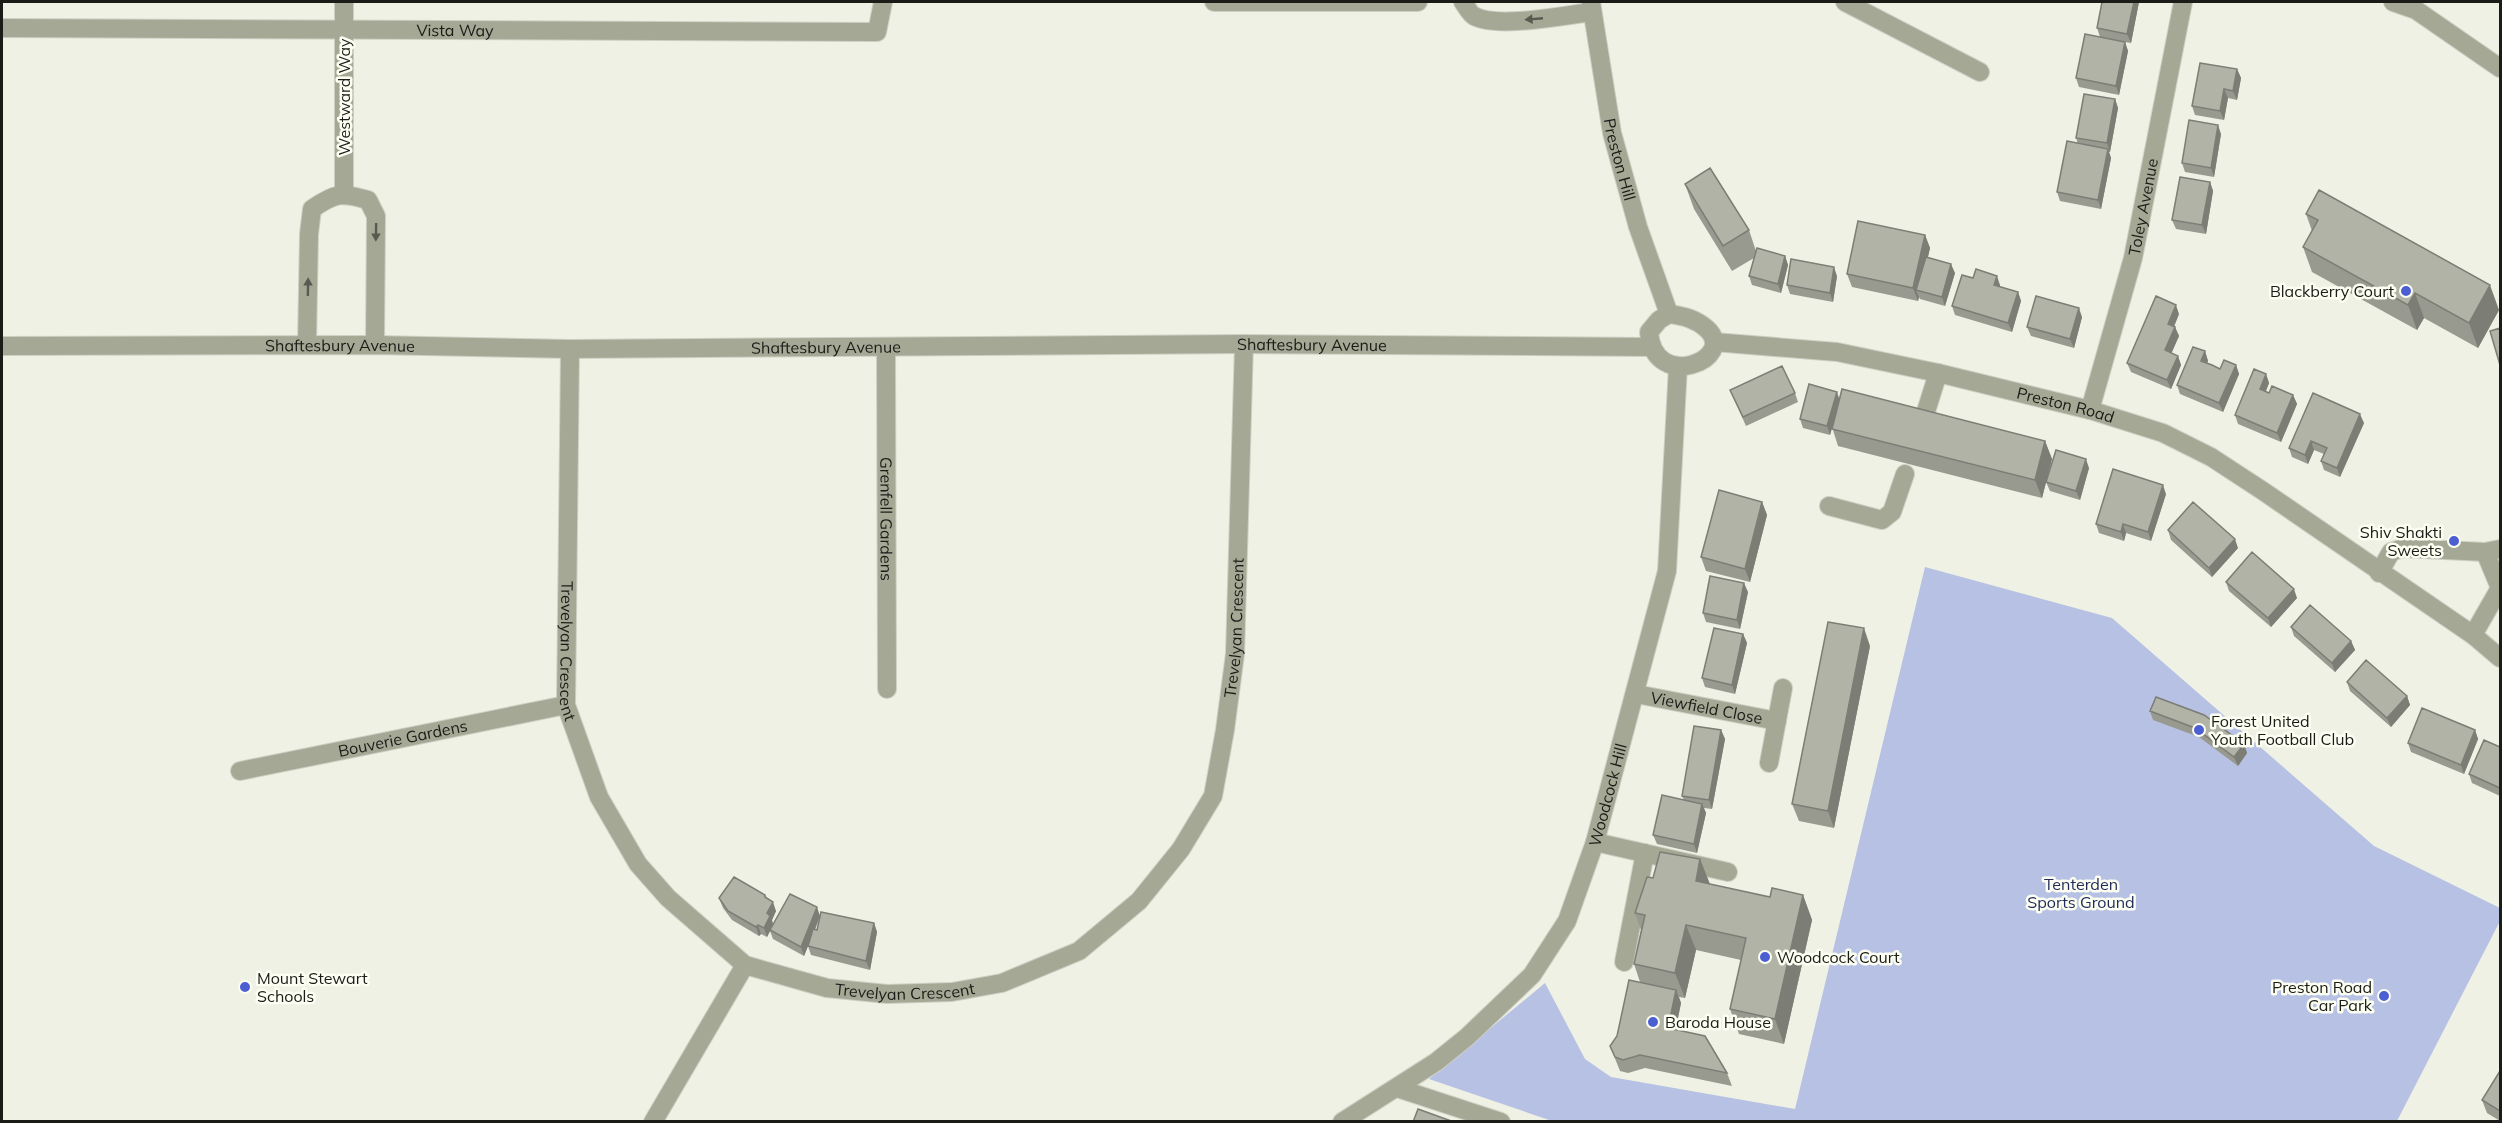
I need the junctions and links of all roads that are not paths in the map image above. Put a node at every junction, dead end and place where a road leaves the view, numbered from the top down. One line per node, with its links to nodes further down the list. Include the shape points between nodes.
1 (344, 2): 11 (street, Westward Way)
2 (883, 2): 11 (street, Vista Way, via 877,32)
3 (1214, 2): 4 (street)
4 (1418, 2)
5 (1463, 2): 9 (street, one-way to 5, via 1533,20 1491,22 1472,16)
6 (1845, 2): 13 (street)
7 (2183, 2): 26 (street, Toley Avenue, via 2133,258)
8 (2393, 2): 12 (street, via 2416,10)
9 (1592, 7): 15 (street, Preston Hill, via 1612,133 1638,227)
10 (2, 28): 11 (street, Vista Way)
11 (344, 31): 14 (street, Westward Way)
12 (2500, 68)
13 (1980, 72)
14 (344, 193): 18 (street, one-way to 14, via 312,209); 19 (street, one-way to 19, via 368,200 376,216)
15 (1669, 314): 16 (street, via 1684,315 1700,323 1712,333); 21 (street, via 1649,332)
16 (1714, 342): 24 (street, via 1712,352 1698,364); 25 (street, Preston Road, via 1838,352)
17 (1244, 344): 21 (street, Shaftesbury Avenue); 22 (street, Shaftesbury Avenue); 46 (street, Trevelyan Crescent, via 1235,654 1212,796 1181,849 1139,901 1079,951 1002,983 952,992 887,994 827,988)
18 (307, 345): 19 (street, Shaftesbury Avenue); 20 (street, Shaftesbury Avenue)
19 (375, 345): 23 (street, Shaftesbury Avenue)
20 (2, 346)
21 (1650, 347): 24 (street, via 1668,363)
22 (886, 348): 23 (street, Shaftesbury Avenue); 36 (street, Grenfell Gardens)
23 (570, 349): 38 (street, Trevelyan Crescent)
24 (1678, 366): 37 (street, Woodcock Hill, via 1667,571)
25 (1938, 373): 26 (street, Preston Road); 27 (street)
26 (2090, 410): 31 (street, Preston Road, via 2163,433 2211,457)
27 (1923, 421)
28 (1905, 474): 29 (street, via 1892,512 1882,520)
29 (1829, 506)
30 (2493, 551): 31 (street, via 2403,548 2391,552); 32 (street)
31 (2379, 573): 33 (street, Preston Road)
32 (2500, 588): 33 (street)
33 (2473, 635): 34 (street, Preston Road)
34 (2500, 658)
35 (1783, 688): 39 (street, Viewfield Close)
36 (887, 689)
37 (1636, 694): 39 (street, Viewfield Close); 42 (street, Woodcock Hill)
38 (566, 705): 41 (street, Bouverie Gardens); 46 (street, Trevelyan Crescent, via 599,797 638,864 668,898)
39 (1777, 721): 40 (street, Viewfield Close)
40 (1769, 763)
41 (240, 771)
42 (1595, 842): 43 (street); 47 (street, Woodcock Hill, via 1567,921 1532,975 1467,1037)
43 (1645, 853): 44 (street); 45 (street)
44 (1728, 872)
45 (1624, 962)
46 (745, 965): 48 (street)
47 (1397, 1088): 49 (street, Woodcock Hill); 50 (street)
48 (653, 1122)
49 (1342, 1122)
50 (1500, 1122)

